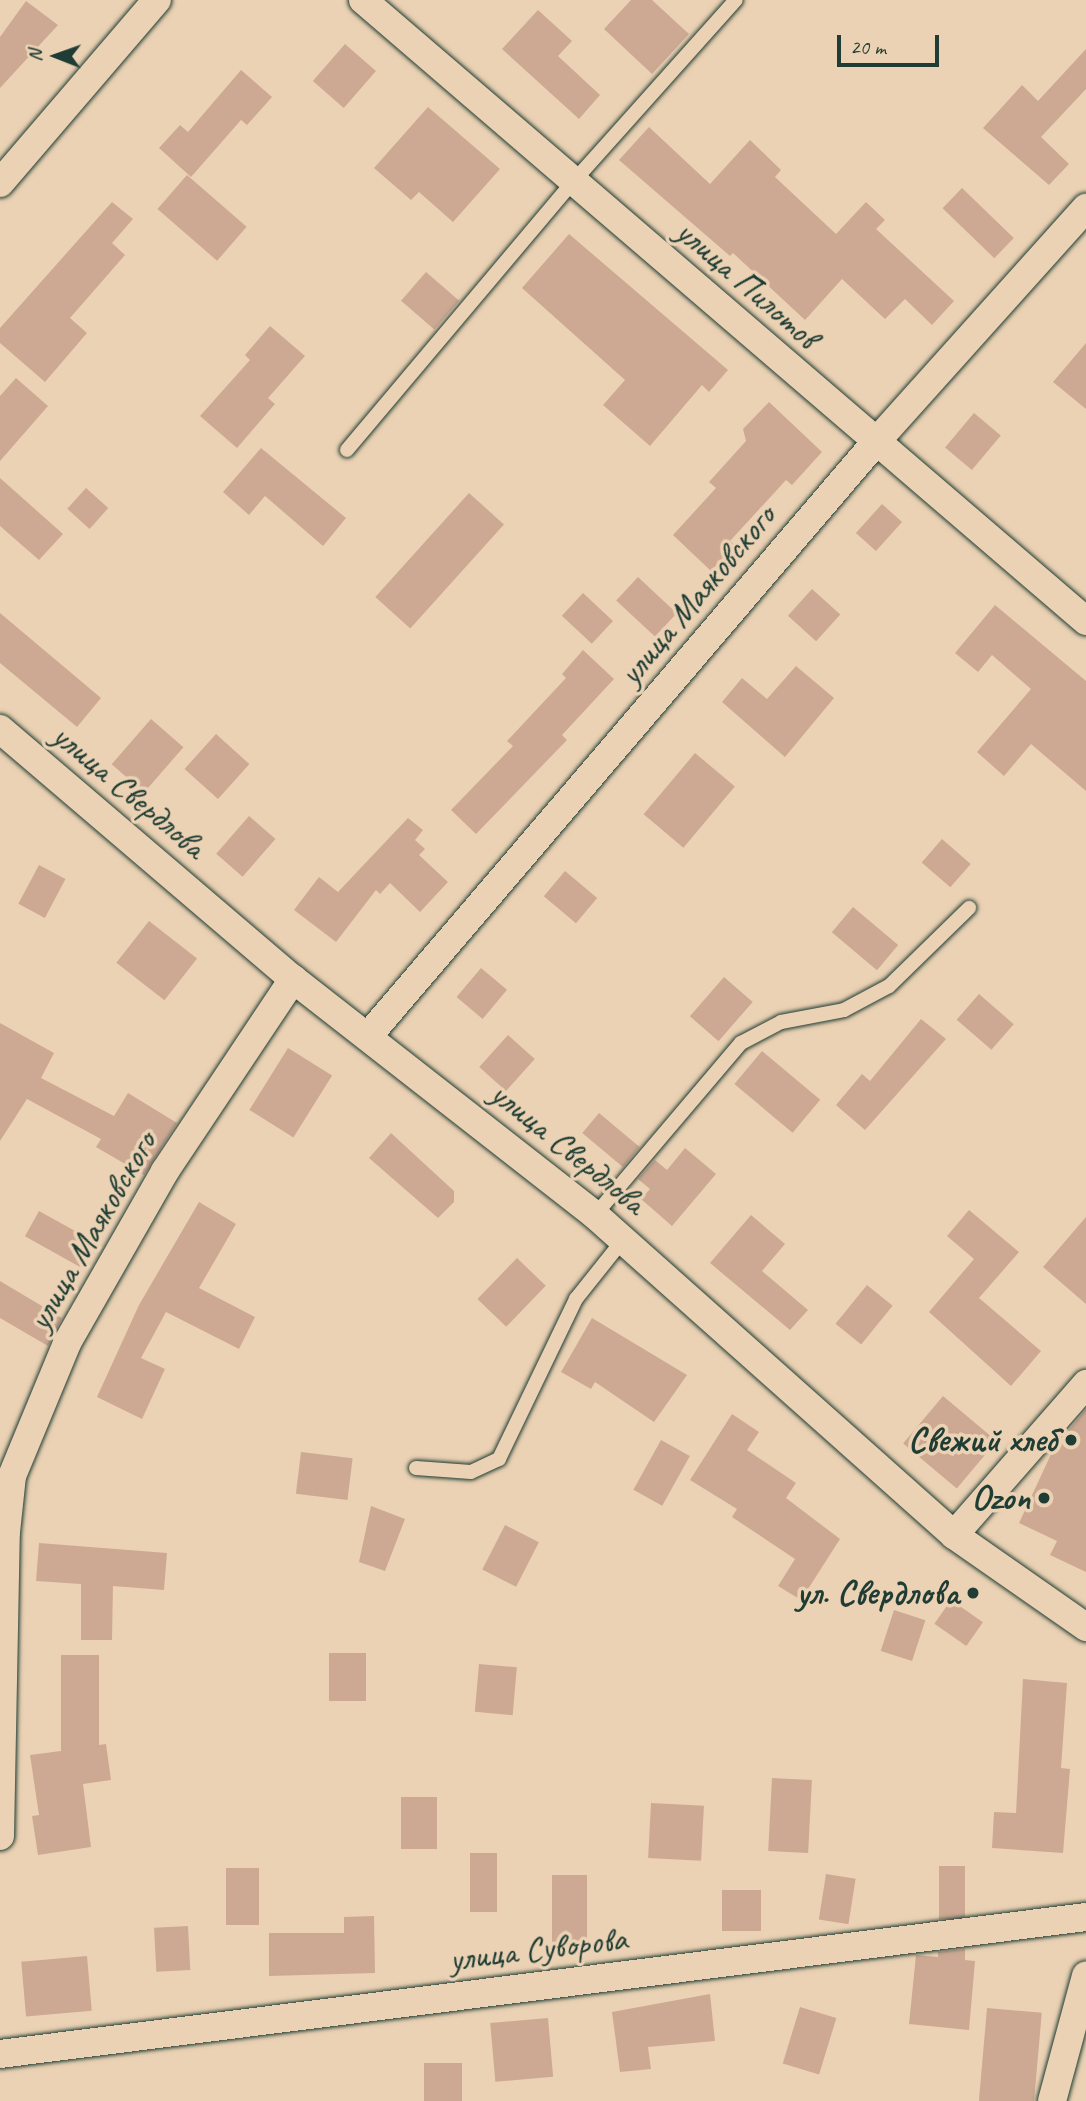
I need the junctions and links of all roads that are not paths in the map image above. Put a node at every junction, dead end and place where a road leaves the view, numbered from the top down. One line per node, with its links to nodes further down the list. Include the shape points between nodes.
1 (157, 0): 5 (street)
2 (363, 0): 4 (street, улица Пилотов)
3 (736, 0): 4 (lane)
4 (573, 182): 7 (street, улица Пилотов); 8 (lane)
5 (0, 183)
6 (1086, 208): 7 (street, улица Маяковского)
7 (875, 443): 9 (street, улица Пилотов); 13 (street, улица Маяковского)
8 (346, 450)
9 (1086, 621)
10 (0, 729): 12 (street, улица Свердлова)
11 (969, 908): 14 (lane, via 889,986 844,1010 781,1022 740,1044)
12 (293, 979): 13 (street, улица Свердлова); 20 (street, улица Маяковского, via 165,1171 67,1343 12,1476 6,1532)
13 (369, 1035): 14 (street, улица Свердлова)
14 (595, 1214): 15 (street, улица Свердлова)
15 (623, 1240): 17 (lane, via 576,1300 499,1459 471,1472); 18 (street, улица Свердлова)
16 (1086, 1384): 18 (street)
17 (416, 1468)
18 (954, 1535): 19 (street, улица Свердлова)
19 (1086, 1627)
20 (0, 1836)
21 (1086, 1917): 23 (street, улица Суворова)
22 (1086, 1976): 24 (street)
23 (0, 2054)
24 (1052, 2101)

